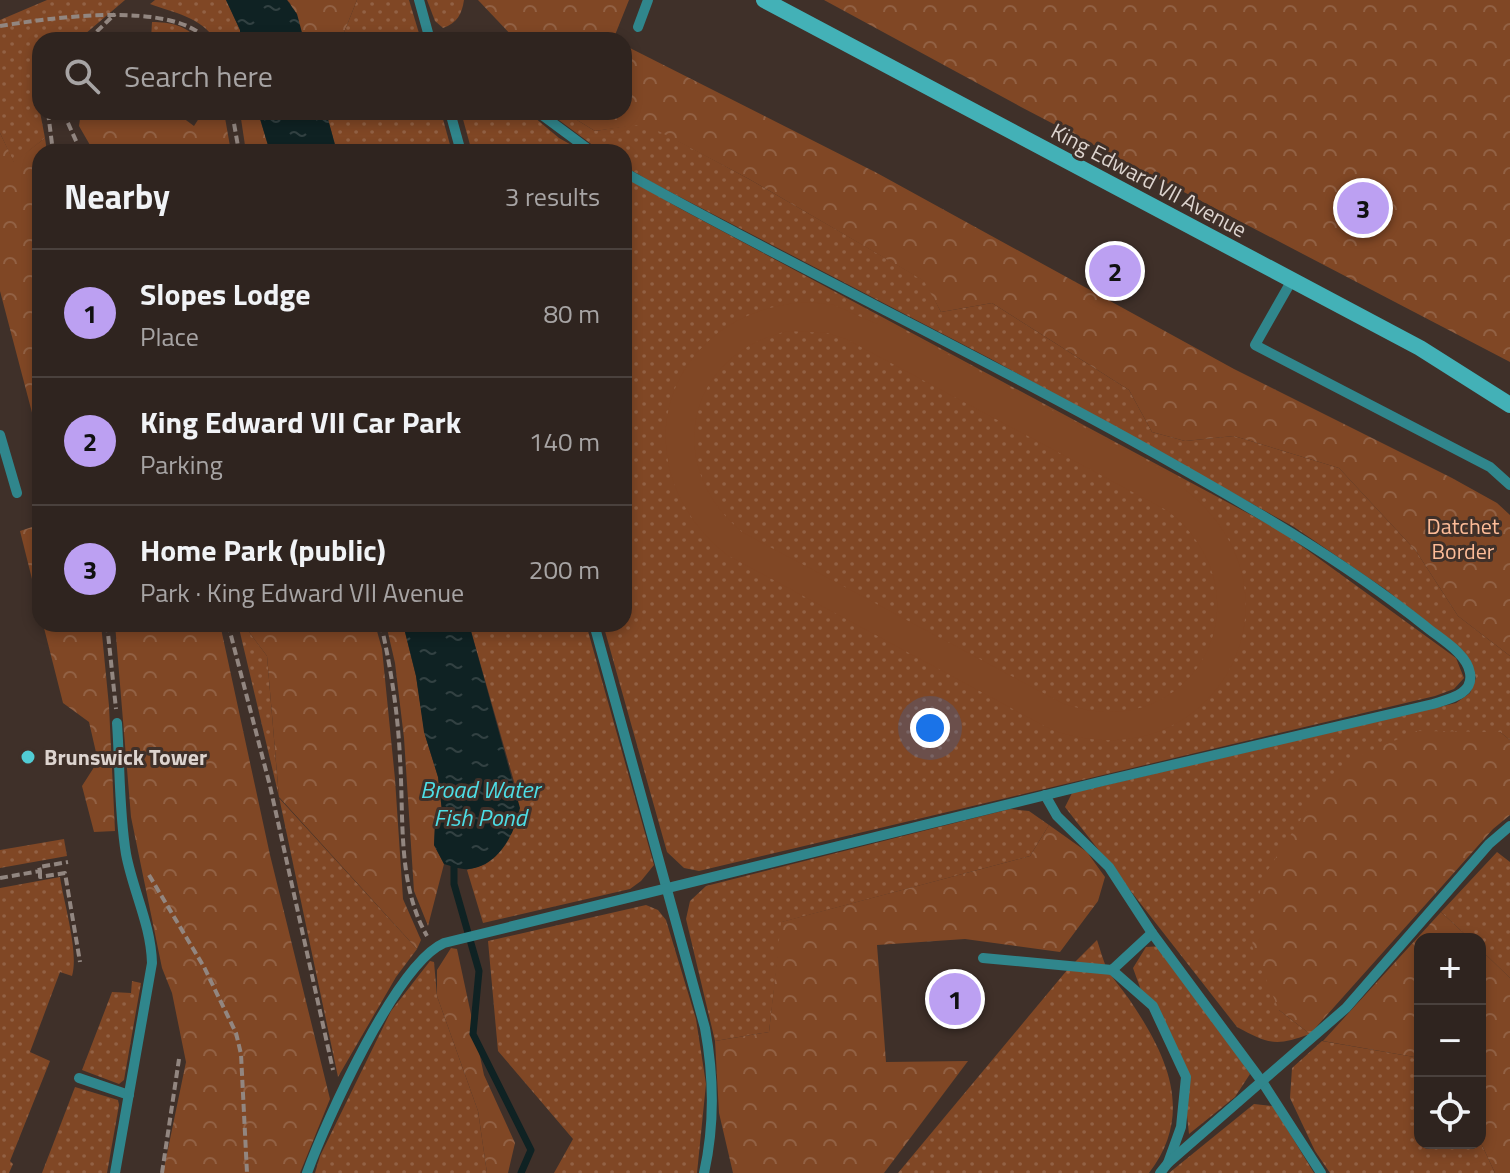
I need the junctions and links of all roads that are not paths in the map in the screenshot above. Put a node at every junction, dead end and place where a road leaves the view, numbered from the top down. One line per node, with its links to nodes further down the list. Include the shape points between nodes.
1 (419, 0): 5 (lane)
2 (648, 0): 4 (lane)
3 (764, 0): 11 (main road, King Edward VII Avenue)
4 (638, 27)
5 (428, 32)
6 (452, 120): 8 (lane)
7 (549, 120): 9 (lane)
8 (459, 144)
9 (581, 144)
10 (632, 176): 18 (lane, via 1029,384 1314,546 1454,650 1471,676 1463,693 1433,704)
11 (1292, 280): 12 (main road, King Edward VII Avenue, via 1420,348); 14 (lane, via 1255,345 1490,467)
12 (1510, 405)
13 (0, 435): 15 (lane)
14 (1510, 485)
15 (17, 493)
16 (596, 632): 20 (lane)
17 (117, 723): 26 (lane, via 125,846 149,931 152,963)
18 (1045, 795): 20 (lane); 21 (lane, via 1057,816 1109,867)
19 (1510, 826): 25 (lane, via 1346,1008)
20 (668, 888): 29 (lane, via 434,947 393,996); 30 (lane, via 710,1054 712,1132)
21 (1152, 933): 23 (lane); 25 (lane)
22 (983, 958): 23 (lane)
23 (1112, 970): 27 (lane, via 1153,1006 1186,1077 1181,1127)
24 (79, 1078): 26 (lane)
25 (1263, 1083): 27 (lane); 32 (lane)
26 (129, 1095): 28 (lane)
27 (1168, 1163): 31 (lane)
28 (115, 1173)
29 (307, 1173)
30 (704, 1173)
31 (1160, 1173)
32 (1321, 1173)

